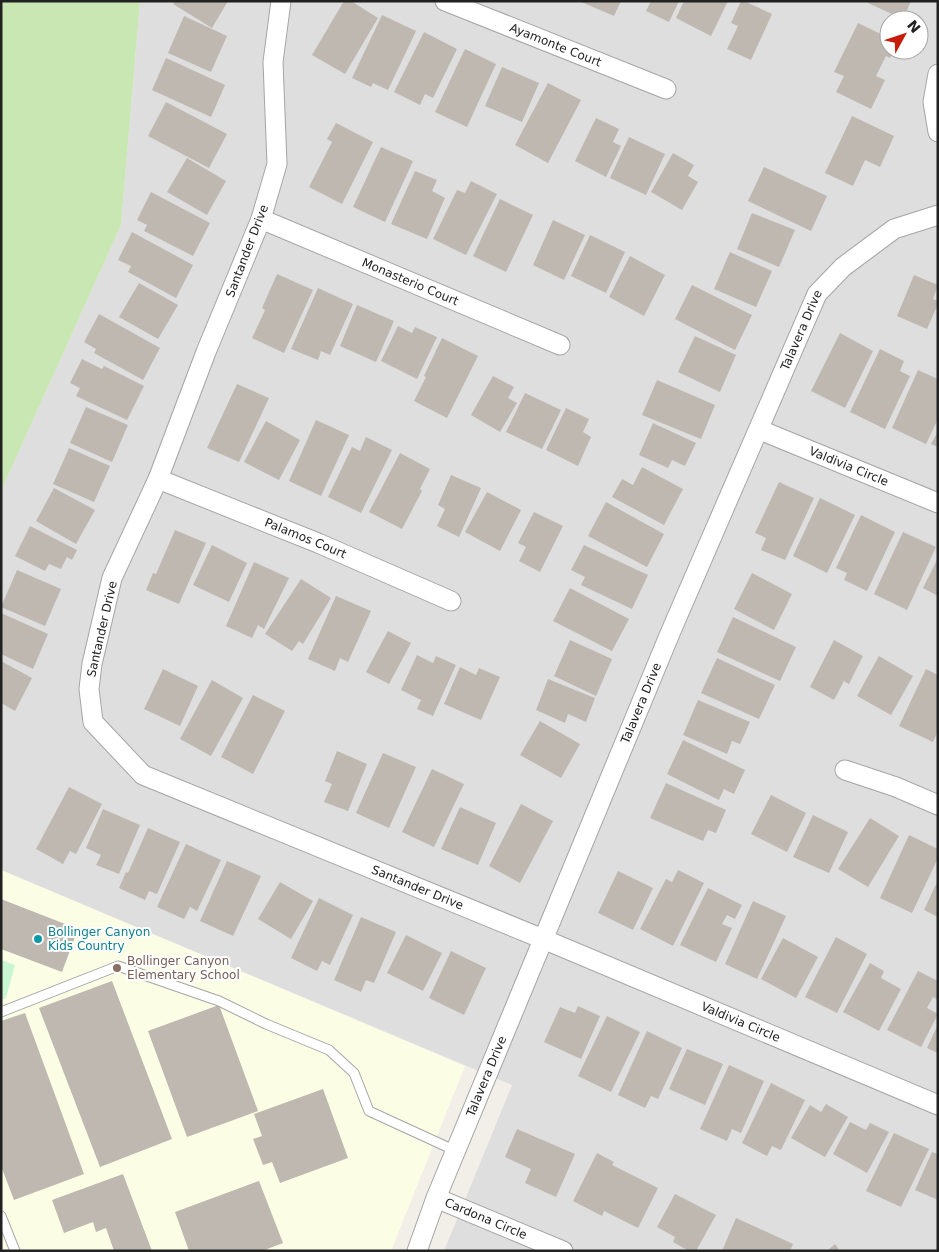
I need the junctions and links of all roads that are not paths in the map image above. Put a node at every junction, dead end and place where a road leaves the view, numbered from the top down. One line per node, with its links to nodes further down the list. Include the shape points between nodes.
1 (281, 1): 7 (street, Santander Drive, via 273,62 277,164)
2 (445, 1): 4 (street, Ayamonte Court)
3 (938, 74): 5 (street, via 933,102)
4 (666, 89)
5 (938, 132)
6 (938, 215): 9 (street, Talavera Drive, via 894,229 843,268 818,294)
7 (261, 219): 8 (street, Monasterio Court); 10 (street, Santander Drive)
8 (560, 344)
9 (760, 430): 11 (street, Valdivia Circle); 15 (street, Talavera Drive, via 671,631)
10 (158, 479): 12 (street, Palamos Court); 15 (street, Santander Drive, via 112,578 92,664 89,689 93,722 143,775)
11 (938, 503)
12 (451, 601)
13 (845, 770): 14 (street)
14 (938, 804)
15 (543, 939): 17 (street, Valdivia Circle); 18 (street, Talavera Drive)
16 (1, 1012): 18 (lane, via 118,966 219,1001 329,1050 354,1073 369,1111)
17 (938, 1105)
18 (456, 1151): 19 (street, Talavera Drive)
19 (436, 1198): 22 (street, Talavera Drive); 23 (street, Cardona Circle)
20 (1, 1216): 21 (lane)
21 (15, 1251)
22 (417, 1251)
23 (563, 1251)

